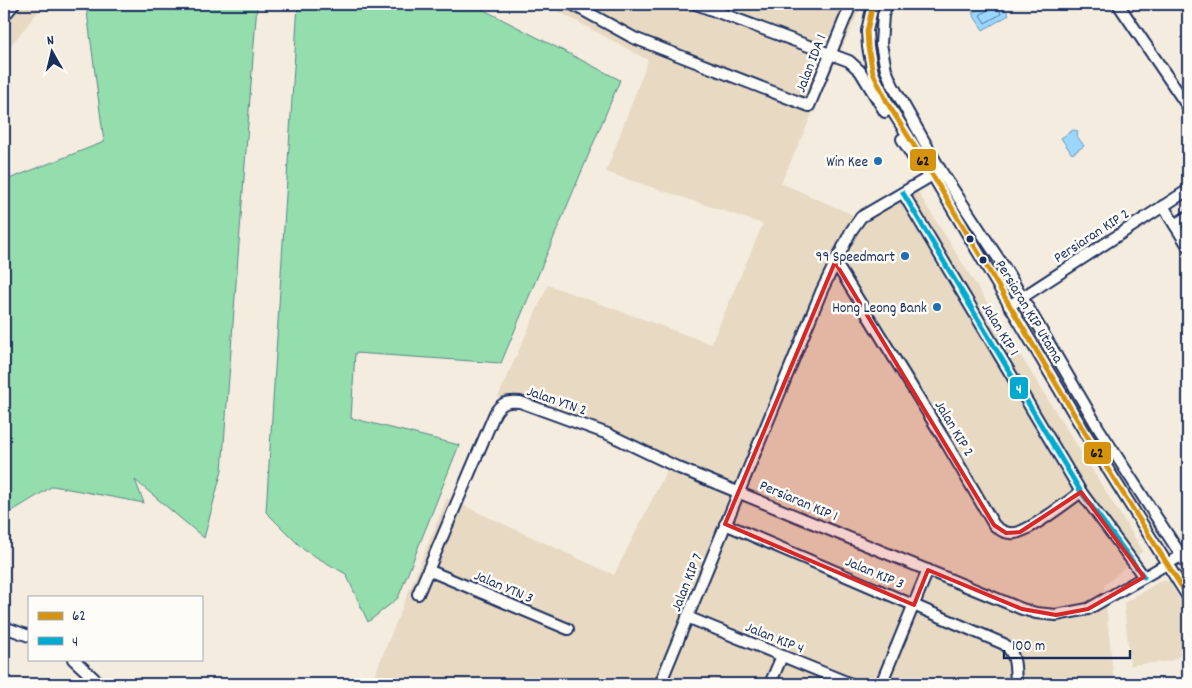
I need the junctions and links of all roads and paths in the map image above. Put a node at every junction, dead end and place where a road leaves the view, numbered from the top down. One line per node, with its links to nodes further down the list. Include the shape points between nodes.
1 (14, 4): 8 (street)
2 (572, 4): 9 (street, Jalan IDA 1, via 634,38 809,106)
3 (696, 4): 9 (street)
4 (851, 4): 9 (street, Jalan IDA 1)
5 (873, 4): 11 (street, Persiaran KIP Utama, via 867,31)
6 (887, 4): 10 (street, Persiaran KIP Utama, via 882,32)
7 (1118, 4): 12 (street)
8 (4, 16)
9 (829, 54): 13 (street, via 849,61 860,71 917,164)
10 (884, 59): 11 (street); 13 (street, Persiaran KIP Utama, via 893,86)
11 (870, 61): 13 (street, Persiaran KIP Utama, via 888,104)
12 (1188, 106)
13 (937, 173): 15 (street, Persiaran KIP 1); 21 (street, Persiaran KIP Utama); 22 (street, Persiaran KIP Utama)
14 (1188, 190): 16 (street, Persiaran KIP 2)
15 (903, 193): 20 (street, Persiaran KIP 1, via 861,217); 24 (street, Jalan KIP 1)
16 (1164, 206): 18 (street); 21 (street, Persiaran KIP 2)
17 (1188, 216): 18 (street)
18 (1175, 225): 19 (street)
19 (1188, 246)
20 (835, 262): 23 (street, Persiaran KIP 1); 24 (street, Jalan KIP 2, via 999,530 1020,532)
21 (1022, 298): 22 (street, Persiaran KIP 2); 26 (street, Persiaran KIP Utama, via 1099,429)
22 (1009, 306): 27 (street, Persiaran KIP Utama)
23 (739, 492): 25 (street, Jalan KIP 7); 29 (street, Jalan YTN 2, via 608,434 520,402 509,401 500,404 495,413); 30 (street, Persiaran KIP 1)
24 (1081, 492): 31 (street, Jalan KIP 1)
25 (725, 524): 34 (street, Jalan KIP 3); 35 (street, Jalan KIP 7)
26 (1185, 554): 27 (street, Persiaran KIP 1); 28 (street, Persiaran KIP Utama)
27 (1168, 564): 31 (street, Persiaran KIP 1); 33 (street, Persiaran KIP Utama)
28 (1188, 566)
29 (428, 570): 32 (street, Jalan YTN 2); 37 (street, Jalan YTN 3)
30 (928, 570): 31 (street, Persiaran KIP 1, via 1022,609 1056,615 1088,609); 34 (street)
31 (1144, 577)
32 (418, 594)
33 (1188, 597)
34 (914, 605): 45 (street); 46 (street, Jalan KIP 3, via 1004,644 1011,650)
35 (687, 617): 39 (street, Jalan KIP 4); 42 (street, Jalan KIP 7)
36 (4, 627): 38 (street)
37 (568, 628)
38 (28, 636)
39 (782, 656): 43 (street); 44 (street, Jalan KIP 4)
40 (73, 660): 41 (street)
41 (100, 684)
42 (660, 684)
43 (770, 684)
44 (851, 684)
45 (881, 684)
46 (1016, 684)

